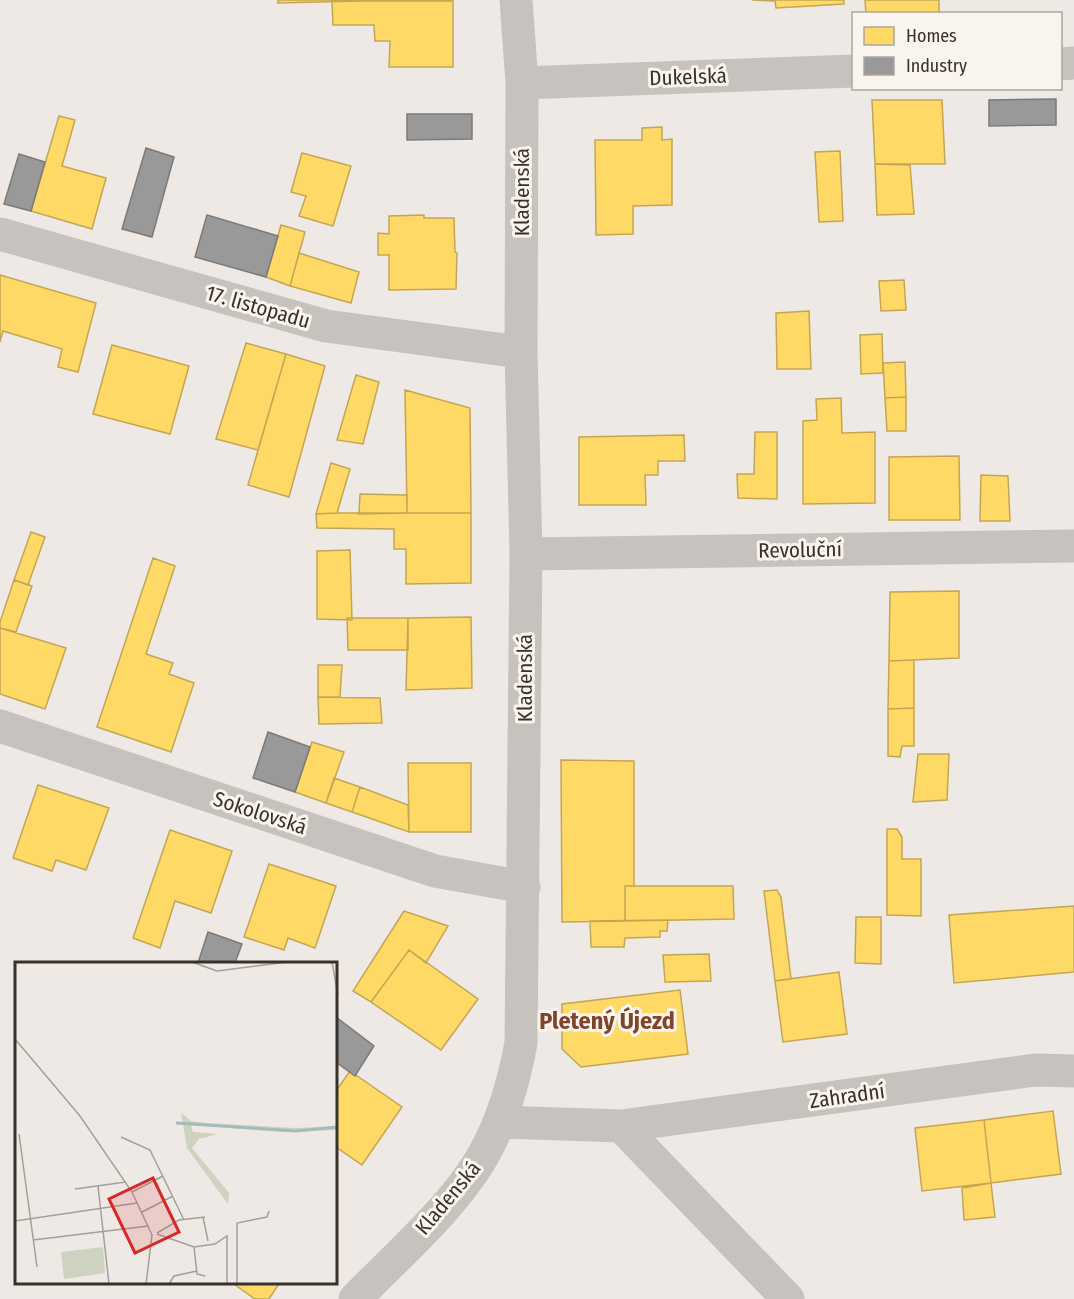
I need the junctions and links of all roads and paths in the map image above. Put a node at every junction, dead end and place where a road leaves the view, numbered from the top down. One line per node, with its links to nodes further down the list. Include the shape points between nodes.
1 (516, 0): 3 (street, Kladenská)
2 (852, 71): 3 (street, Dukelská)
3 (522, 83): 5 (street, Kladenská)
4 (0, 234): 5 (street, 17. listopadu, via 326,326)
5 (521, 352): 7 (street, Kladenská)
6 (1074, 546): 7 (street, Revoluční)
7 (526, 554): 9 (street, Kladenská)
8 (0, 726): 9 (street, Sokolovská, via 435,871)
9 (524, 887): 11 (street, Kladenská, via 521,1043)
10 (1074, 1071): 12 (street, Zahradní, via 1035,1070)
11 (500, 1122): 12 (street, Zahradní); 13 (street, Kladenská, via 485,1153 445,1207)
12 (621, 1126): 14 (street)
13 (355, 1299)
14 (788, 1299)

